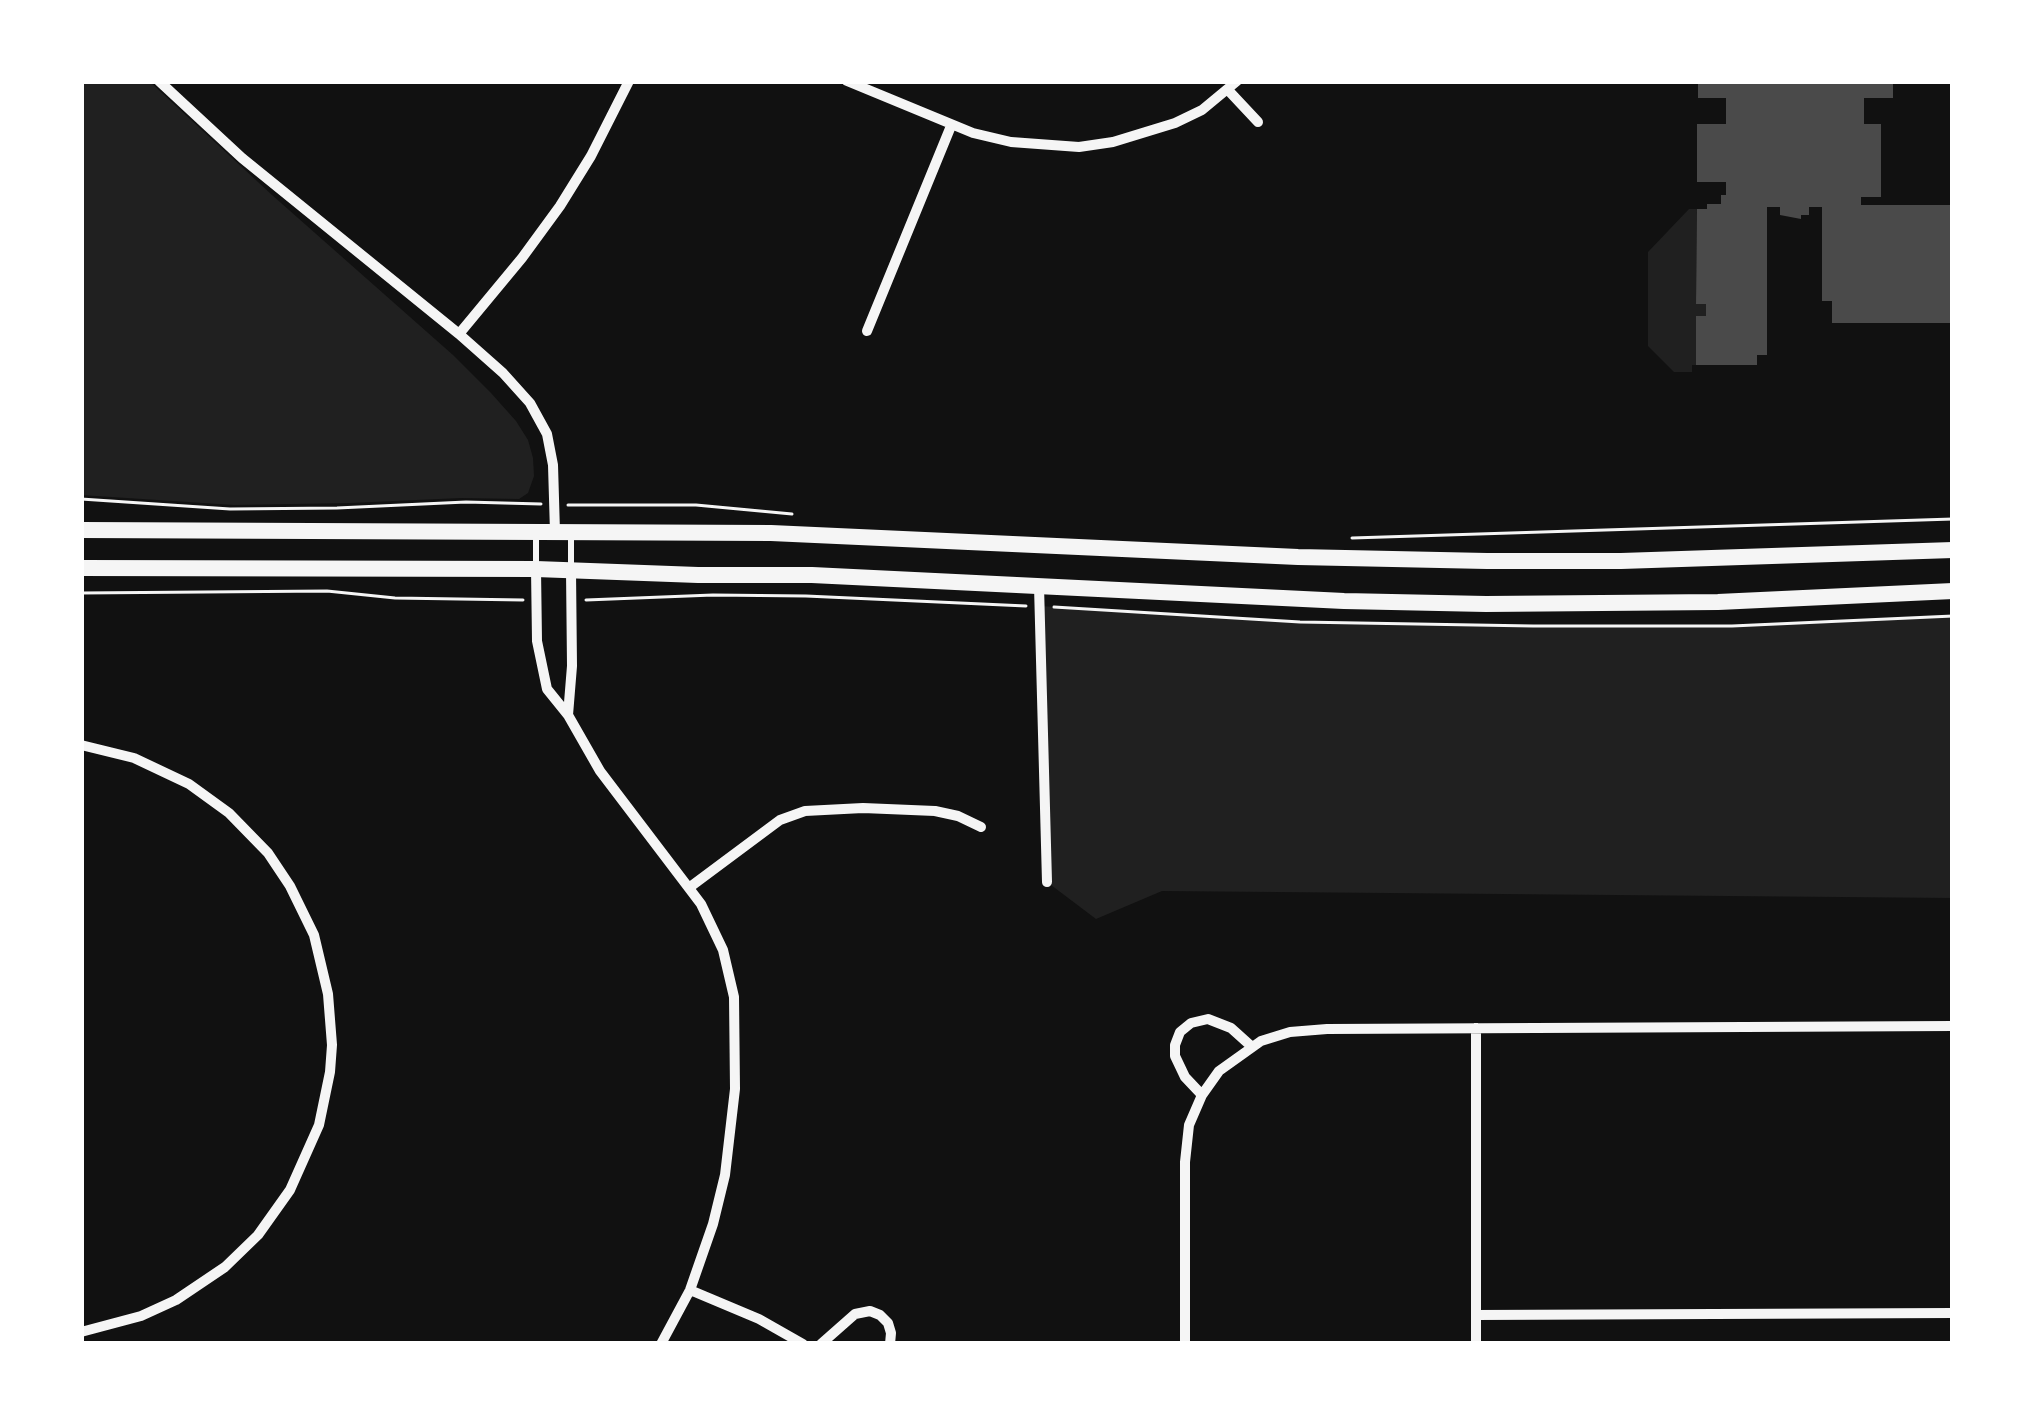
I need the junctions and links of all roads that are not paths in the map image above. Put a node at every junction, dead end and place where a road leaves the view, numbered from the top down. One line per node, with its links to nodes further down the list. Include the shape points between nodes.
1 (158, 81): 8 (street)
2 (629, 81): 8 (street, via 560,206)
3 (847, 81): 6 (street)
4 (1232, 86): 5 (street); 6 (street, via 1174,123 1079,147 1011,142)
5 (1258, 122)
6 (951, 126): 7 (street)
7 (867, 331)
8 (459, 334): 10 (street, via 530,403 547,434)
9 (81, 530): 10 (main road)
10 (554, 531): 11 (main road, via 1487,561); 13 (lane); 14 (lane)
11 (1953, 550)
12 (81, 568): 13 (main road)
13 (536, 568): 14 (main road); 17 (street, via 539,657 547,689)
14 (572, 571): 15 (main road); 17 (street)
15 (1039, 586): 16 (main road, via 1486,604); 20 (street)
16 (1953, 591)
17 (568, 716): 21 (street)
18 (81, 745): 29 (street, via 189,784 268,853 314,935 332,1046 319,1125 290,1190 258,1235 176,1300)
19 (981, 827): 21 (street, via 935,811 805,811 780,820)
20 (1047, 881)
21 (689, 887): 26 (street, via 723,950 736,1034 728,1161)
22 (1953, 1026): 23 (street)
23 (1476, 1028): 24 (street, via 1308,1030); 28 (street)
24 (1252, 1046): 25 (street); 25 (street, via 1208,1019 1180,1031 1174,1056)
25 (1202, 1095): 34 (street, via 1186,1142)
26 (691, 1290): 30 (street); 31 (street)
27 (1953, 1313): 28 (street)
28 (1476, 1315): 35 (street)
29 (81, 1332)
30 (661, 1344)
31 (803, 1344)
32 (821, 1344): 33 (street, via 870,1311 888,1323)
33 (890, 1344)
34 (1184, 1344)
35 (1476, 1344)

